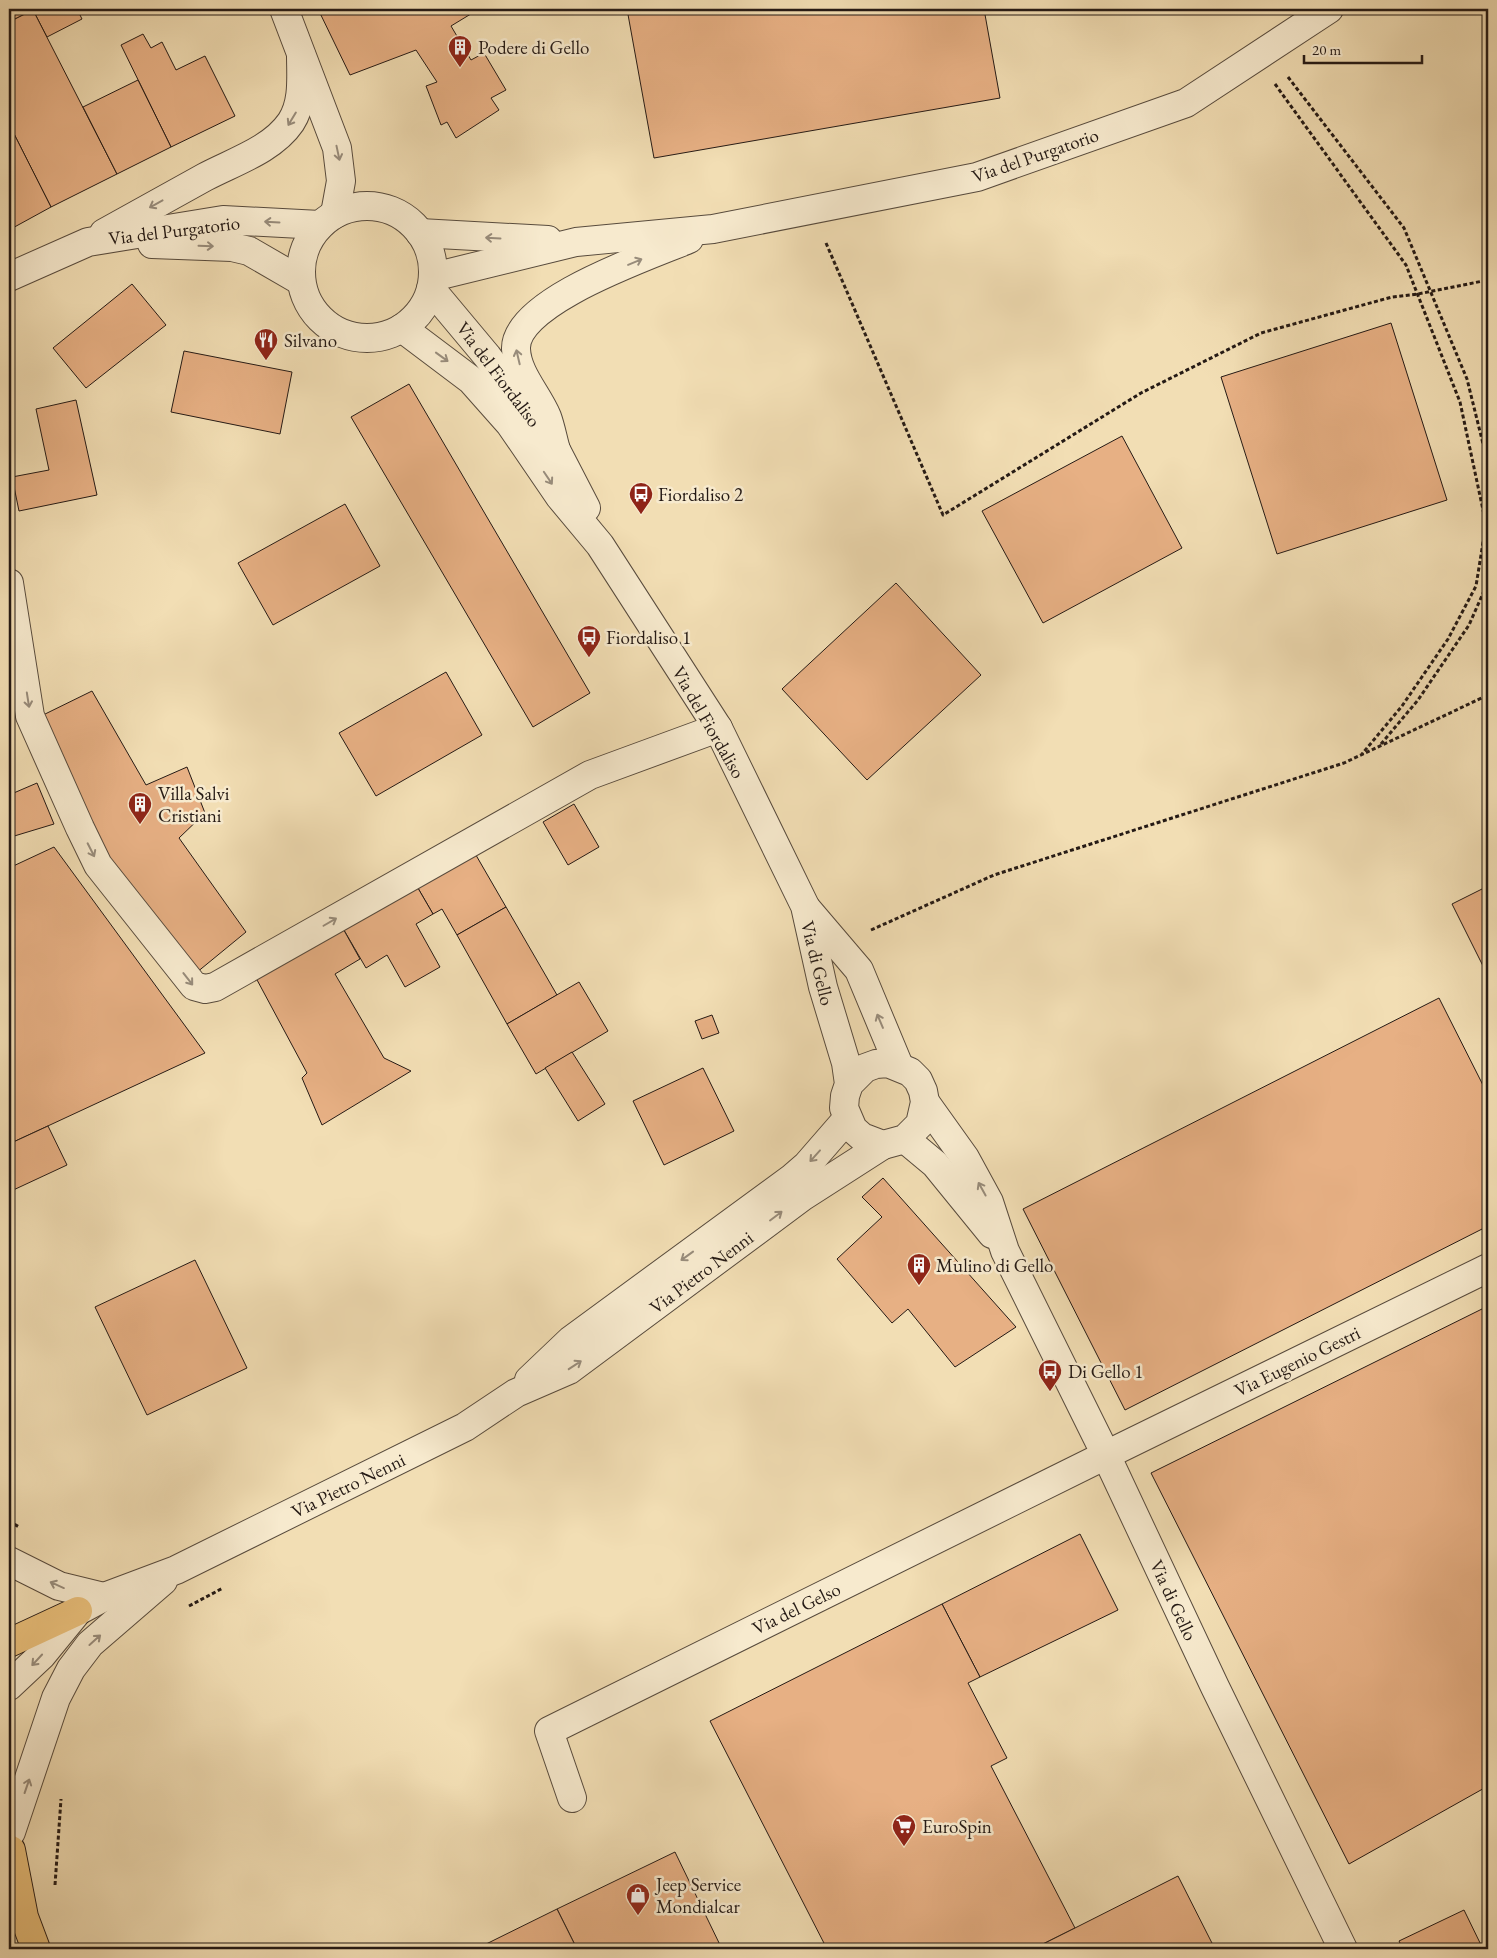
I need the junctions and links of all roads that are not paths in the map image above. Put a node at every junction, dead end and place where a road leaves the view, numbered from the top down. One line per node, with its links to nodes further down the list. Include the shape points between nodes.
1 (284, 9): 3 (street)
2 (1329, 9): 5 (street, Via del Purgatorio, via 1186,103 977,178)
3 (301, 55): 4 (street, one-way to 4, via 337,148 341,181); 7 (street, one-way to 7, via 298,108 292,122 279,136)
4 (328, 219): 6 (street, Via del Purgatorio, via 352,208 372,206 399,215); 7 (street, Via del Purgatorio, one-way to 7, via 224,220); 10 (street, via 308,241 302,260)
5 (713, 228): 8 (street); 13 (street, one-way to 5, via 547,418 517,358 516,347 525,325 563,294)
6 (420, 233): 8 (street, one-way to 6); 11 (street, Via del Purgatorio, via 432,261)
7 (88, 242): 9 (street, Via del Purgatorio); 10 (street, Via del Purgatorio, one-way to 10, via 232,246 268,259)
8 (576, 242): 11 (street)
9 (9, 276)
10 (301, 281): 12 (street, via 306,299 316,315 339,332 366,339 385,336)
11 (432, 283): 12 (street, via 425,304); 13 (street, Via del Fiordaliso)
12 (402, 328): 14 (street, Via del Fiordaliso, one-way to 14, via 458,368 489,398 560,497)
13 (556, 450): 14 (street, Via del Fiordaliso, via 584,504)
14 (600, 545): 16 (street, Via del Fiordaliso)
15 (9, 583): 16 (street, one-way to 16, via 30,716 80,828 98,865 194,986 205,989 215,987 590,775)
16 (718, 728): 17 (street, Via del Fiordaliso)
17 (805, 906): 18 (street, Via di Gello, one-way to 17, via 858,970); 19 (street, Via di Gello, via 823,987 846,1063)
18 (899, 1066): 19 (street, via 888,1063 871,1066 856,1074); 20 (street, via 918,1080)
19 (848, 1084): 21 (street, via 845,1096)
20 (925, 1102): 22 (street, via 920,1124); 23 (street, Via di Gello, one-way to 20, via 989,1202 965,1158)
21 (847, 1119): 22 (street, via 862,1137); 25 (street, Via Pietro Nenni, one-way to 25, via 792,1178 571,1340)
22 (894, 1142): 23 (street, Via di Gello, via 935,1164); 25 (street, Via Pietro Nenni, one-way to 22, via 569,1370 802,1197)
23 (1005, 1251): 26 (street, Via di Gello)
24 (1488, 1268): 26 (street, Via Eugenio Gestri)
25 (516, 1393): 28 (street, Via Pietro Nenni, via 465,1427)
26 (1106, 1454): 33 (street, Via del Gelso, via 549,1731); 36 (street, Via di Gello)
27 (9, 1560): 29 (street, one-way to 27, via 59,1586)
28 (176, 1570): 29 (street, Via Pietro Nenni); 34 (street, Via Pietro Nenni, one-way to 28, via 56,1698 71,1669 90,1644)
29 (104, 1597): 30 (street, Via Pietro Nenni)
30 (78, 1611): 31 (highway); 32 (street, Via Pietro Nenni, one-way to 32, via 42,1655)
31 (9, 1643)
32 (9, 1686)
33 (572, 1798)
34 (10, 1839): 35 (highway, via 24,1917)
35 (36, 1949)
36 (1343, 1949)

